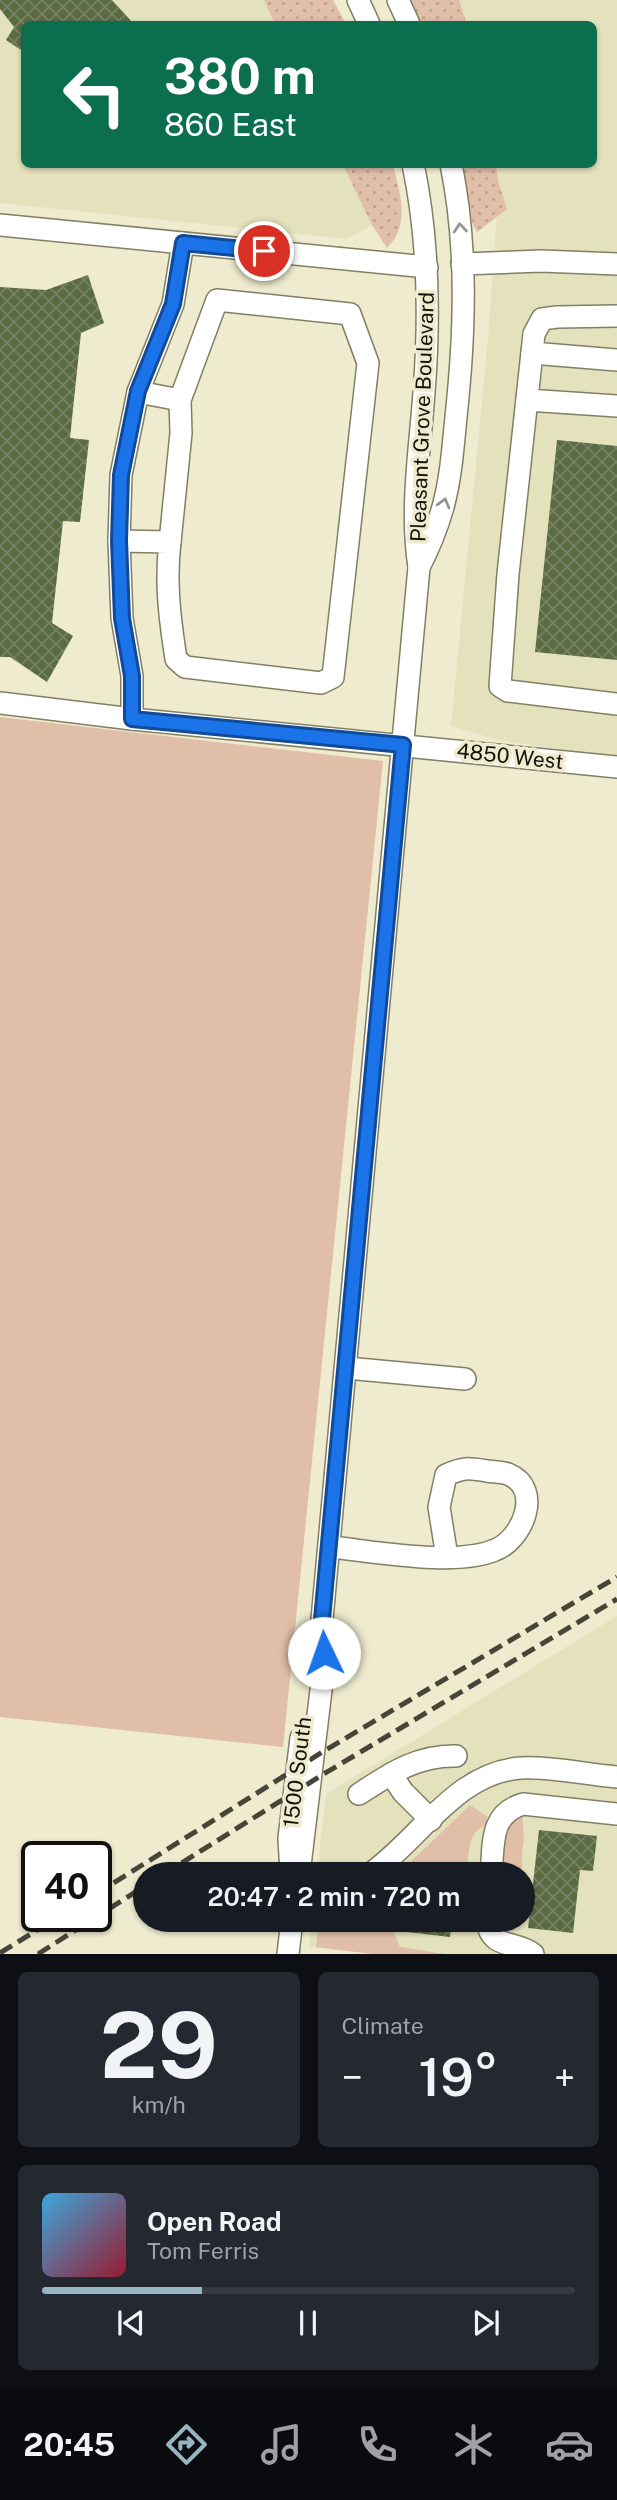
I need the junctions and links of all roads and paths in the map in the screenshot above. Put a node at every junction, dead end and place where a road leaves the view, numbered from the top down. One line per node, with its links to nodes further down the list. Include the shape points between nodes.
1 (358, 0): 3 (street)
2 (398, 0): 4 (street)
3 (368, 21)
4 (408, 21)
5 (415, 168): 11 (street, Pleasant Grove Boulevard)
6 (452, 168): 9 (street, Pleasant Grove Boulevard, one-way to 6)
7 (0, 225): 8 (street, Pleasant Grove Boulevard)
8 (183, 243): 11 (street, Pleasant Grove Boulevard); 15 (street, via 173,304)
9 (462, 264): 10 (street); 21 (street, Pleasant Grove Boulevard, one-way to 9, via 437,526 450,475 462,349)
10 (617, 264)
11 (427, 267): 21 (street, Pleasant Grove Boulevard, via 427,358 415,511)
12 (617, 316): 13 (street, via 542,319)
13 (532, 353): 14 (street); 17 (street)
14 (617, 360)
15 (138, 391): 16 (street); 19 (street, via 121,475)
16 (180, 400): 20 (street); 20 (street, via 217,300 349,314 368,363 333,677 320,683 185,667 176,659 169,619)
17 (527, 400): 18 (street); 23 (street, via 500,686 520,693)
18 (617, 406)
19 (119, 541): 20 (street); 24 (street)
20 (170, 542)
21 (419, 567): 25 (street, Pleasant Grove Boulevard)
22 (0, 703): 24 (street, 4850 West)
23 (617, 704)
24 (132, 719): 25 (street, 4850 West)
25 (403, 745): 26 (street, 4850 West); 27 (street, 1500 South)
26 (617, 767)
27 (347, 1368): 28 (street); 29 (street, 1500 South)
28 (465, 1379)
29 (330, 1547): 30 (street); 31 (street, 1500 South)
30 (447, 1558): 30 (street, via 496,1550 510,1541 527,1508 519,1482 508,1474 462,1467 446,1475 439,1507)
31 (321, 1630): 39 (street, 1500 South, via 310,1665); 40 (street, 1500 South, via 324,1665)
32 (456, 1756): 34 (street, via 421,1759)
33 (617, 1772): 35 (street)
34 (391, 1774): 36 (street); 38 (street)
35 (617, 1777): 38 (street, via 521,1768 494,1773 475,1782)
36 (359, 1794)
37 (617, 1814): 42 (street, via 523,1804 512,1807 498,1822)
38 (431, 1820): 41 (street)
39 (290, 1862)
40 (300, 1862)
41 (388, 1862)
42 (492, 1862)
43 (291, 1932): 46 (street)
44 (490, 1932): 45 (street, via 500,1942)
45 (539, 1953)
46 (288, 1954)

